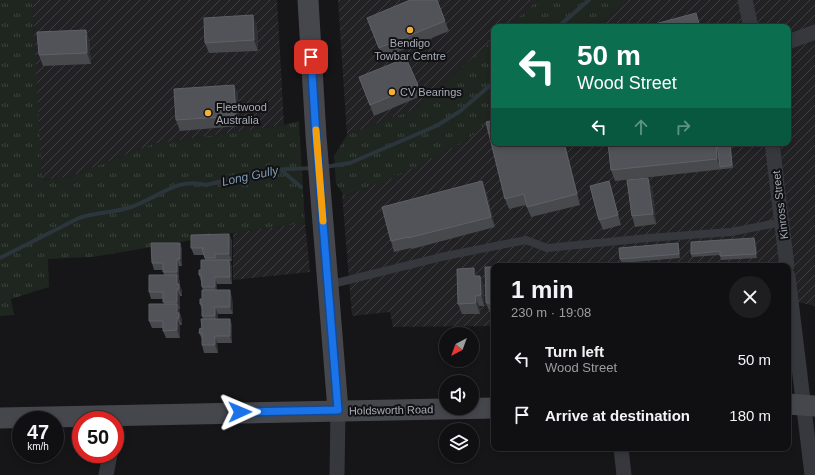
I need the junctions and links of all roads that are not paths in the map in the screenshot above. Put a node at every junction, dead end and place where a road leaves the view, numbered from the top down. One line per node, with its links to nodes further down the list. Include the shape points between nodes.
1 (308, 0): 9 (main road)
2 (745, 0): 3 (street)
3 (750, 24)
4 (815, 32): 5 (street)
5 (791, 41)
6 (772, 146): 7 (street, Kinross Street)
7 (782, 222): 8 (street, Kinross Street); 9 (lane, via 731,232 547,248 526,240 441,257)
8 (787, 263)
9 (328, 285): 13 (main road)
10 (791, 304): 11 (street)
11 (802, 405): 22 (street)
12 (491, 408): 13 (main road, Holdsworth Road)
13 (338, 410): 16 (main road, Holdsworth Road); 20 (street)
14 (0, 418): 15 (main road, Holdsworth Road)
15 (72, 420)
16 (124, 422)
17 (621, 451): 21 (street)
18 (108, 463): 19 (street)
19 (106, 475)
20 (338, 475)
21 (624, 475)
22 (812, 475)

